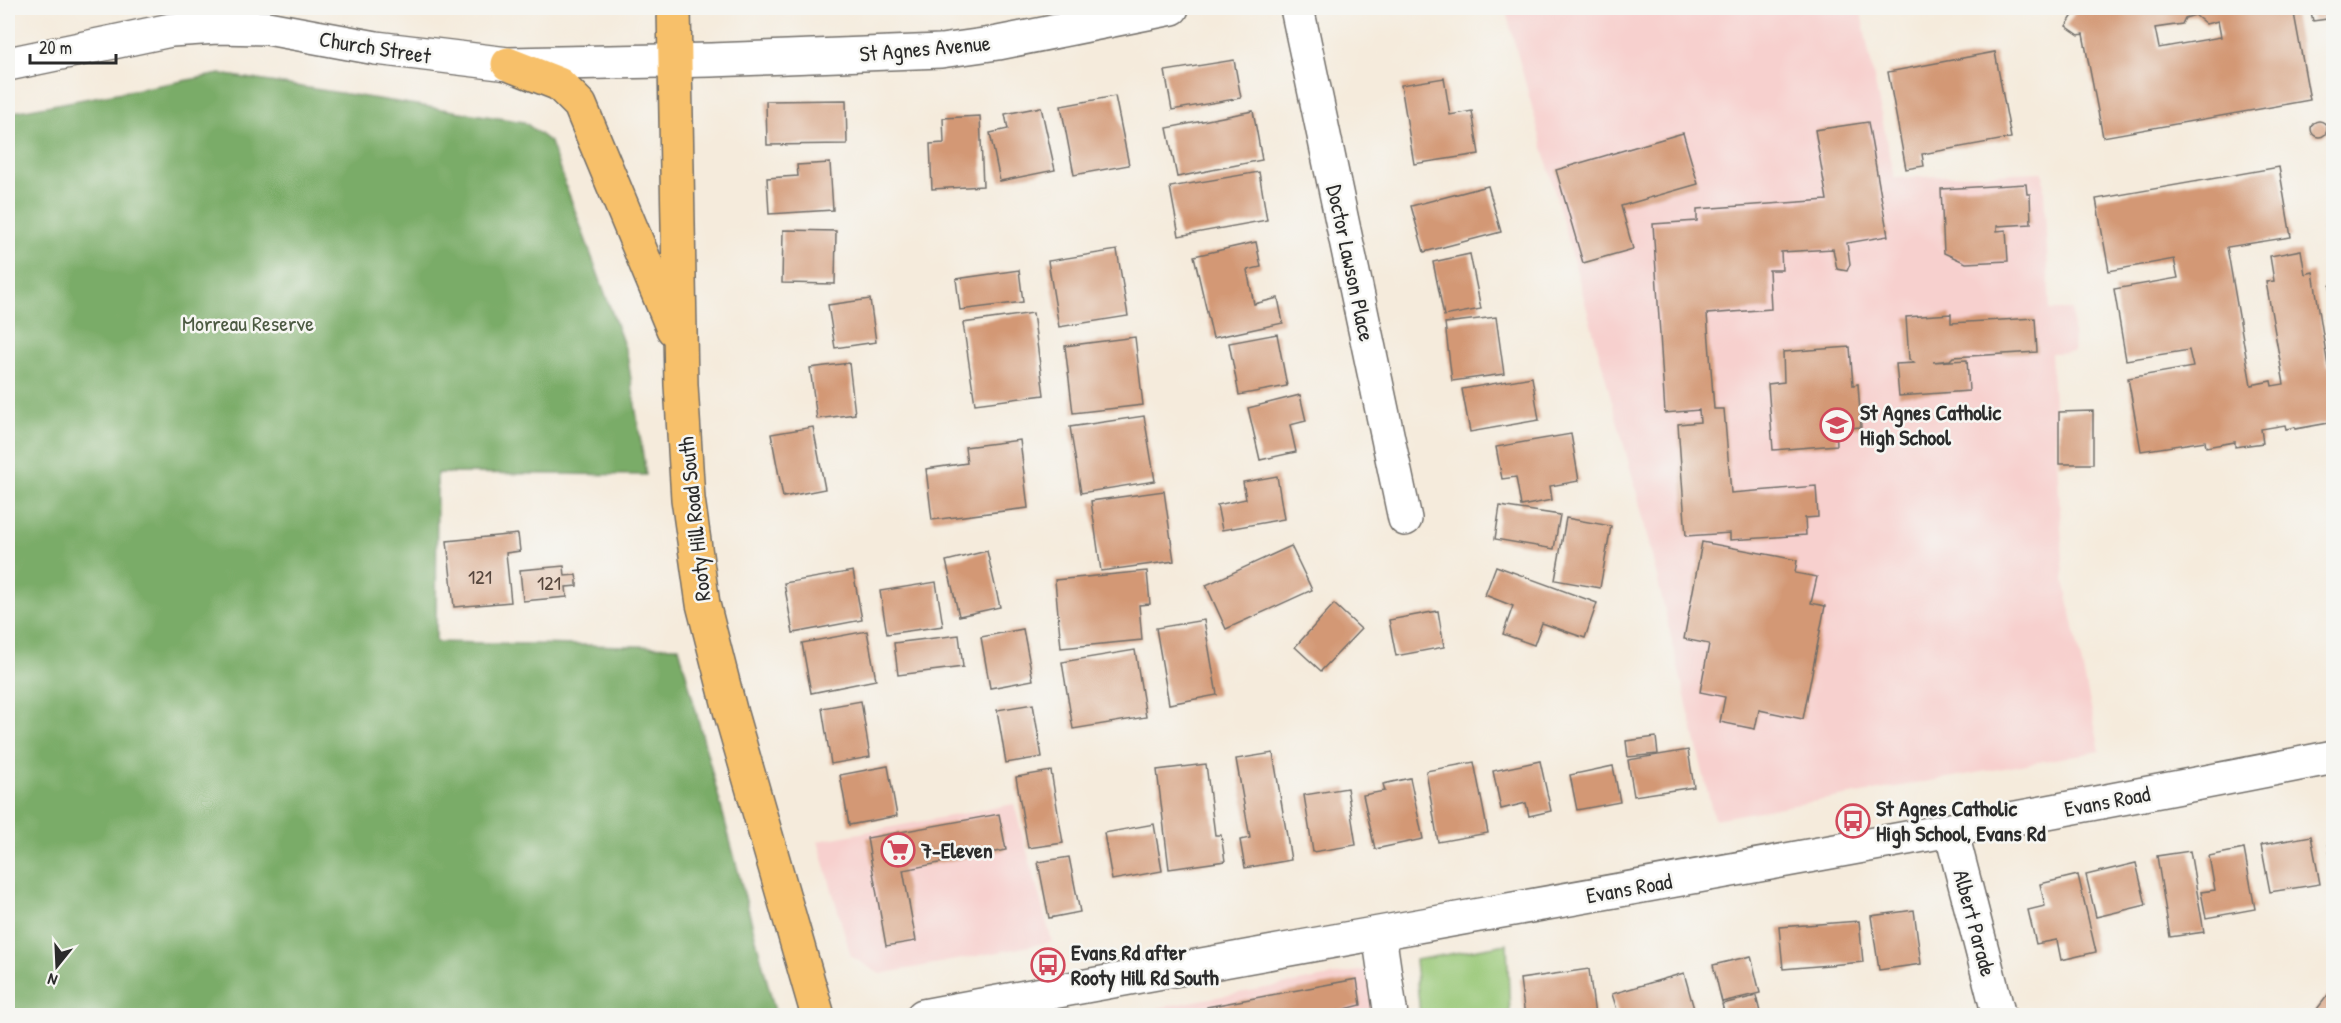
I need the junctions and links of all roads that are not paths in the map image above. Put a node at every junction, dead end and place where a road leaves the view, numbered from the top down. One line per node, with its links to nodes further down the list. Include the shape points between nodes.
1 (674, 8): 4 (main road, Rooty Hill Road South)
2 (1172, 8): 4 (street, St Agnes Avenue, via 942,51)
3 (1297, 8): 8 (street, Doctor Lawson Place)
4 (675, 59): 6 (street, Church Street); 7 (main road, Rooty Hill Road South)
5 (8, 64): 6 (street, Church Street, via 171,30 217,27 267,28 386,50)
6 (508, 64): 7 (main road, via 559,84 580,105)
7 (681, 348): 12 (main road, Rooty Hill Road South, via 688,499 703,604)
8 (1405, 519)
9 (2334, 757): 10 (street, Evans Road)
10 (1951, 830): 11 (street, Evans Road); 15 (street, Albert Parade)
11 (1379, 934): 13 (street, Evans Road); 14 (street)
12 (818, 1016)
13 (923, 1016)
14 (1391, 1016)
15 (1999, 1016)

